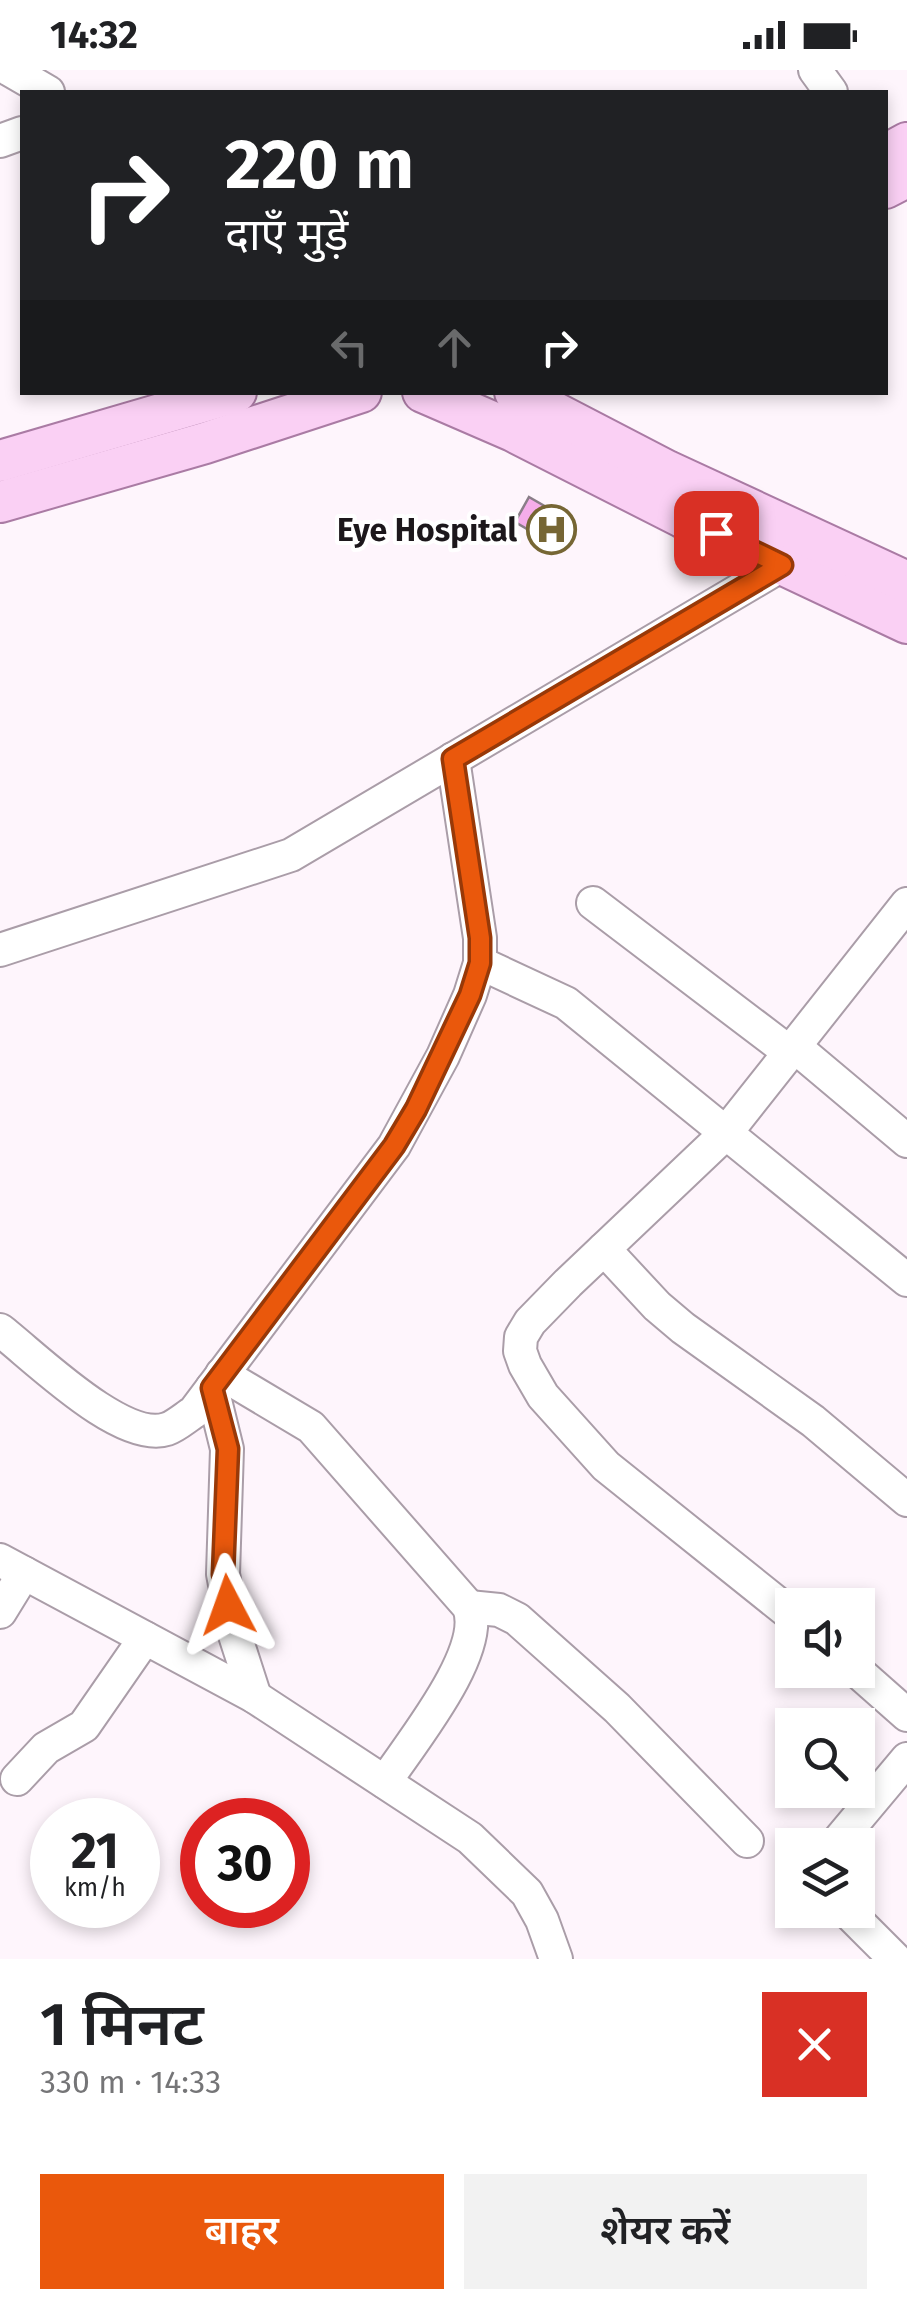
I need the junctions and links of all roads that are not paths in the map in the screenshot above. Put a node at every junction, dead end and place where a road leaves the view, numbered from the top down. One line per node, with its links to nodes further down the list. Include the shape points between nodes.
1 (10, 70): 3 (street)
2 (815, 70): 4 (street)
3 (45, 90)
4 (830, 90)
5 (907, 143): 6 (main road)
6 (896, 180)
7 (226, 395): 11 (main road)
8 (352, 395): 12 (main road)
9 (432, 395): 13 (main road)
10 (521, 395): 14 (main road, via 666,471)
11 (0, 461)
12 (0, 502)
13 (782, 565): 15 (main road); 16 (street)
14 (907, 582)
15 (907, 623)
16 (453, 759): 19 (street, via 291,855); 20 (street)
17 (592, 902): 21 (street)
18 (907, 904): 21 (street)
19 (0, 950)
20 (480, 963): 22 (street, via 566,1003); 27 (street, via 443,1056 394,1146)
21 (792, 1049): 22 (street); 23 (street)
22 (724, 1134): 24 (street); 25 (street)
23 (907, 1141)
24 (604, 1250): 28 (street, via 657,1306); 30 (street, via 530,1322 521,1337 525,1365 543,1396 606,1466)
25 (907, 1280)
26 (0, 1330): 27 (street, via 113,1419 140,1429 166,1430 194,1412)
27 (217, 1381): 31 (street, via 311,1427); 35 (street, via 228,1449 223,1574)
28 (907, 1500)
29 (12, 1567): 32 (street); 33 (street)
30 (775, 1600)
31 (470, 1608): 39 (street, via 474,1618 464,1658); 41 (street, via 517,1619 618,1708)
32 (0, 1612)
33 (144, 1638): 35 (street); 38 (street, via 84,1726 46,1748)
34 (875, 1687): 36 (street)
35 (255, 1698): 39 (street)
36 (907, 1715)
37 (907, 1759): 40 (street)
38 (17, 1779)
39 (385, 1782): 43 (street, via 498,1862 527,1893)
40 (849, 1828)
41 (747, 1841)
42 (864, 1928): 44 (street)
43 (556, 1959)
44 (895, 1959)

